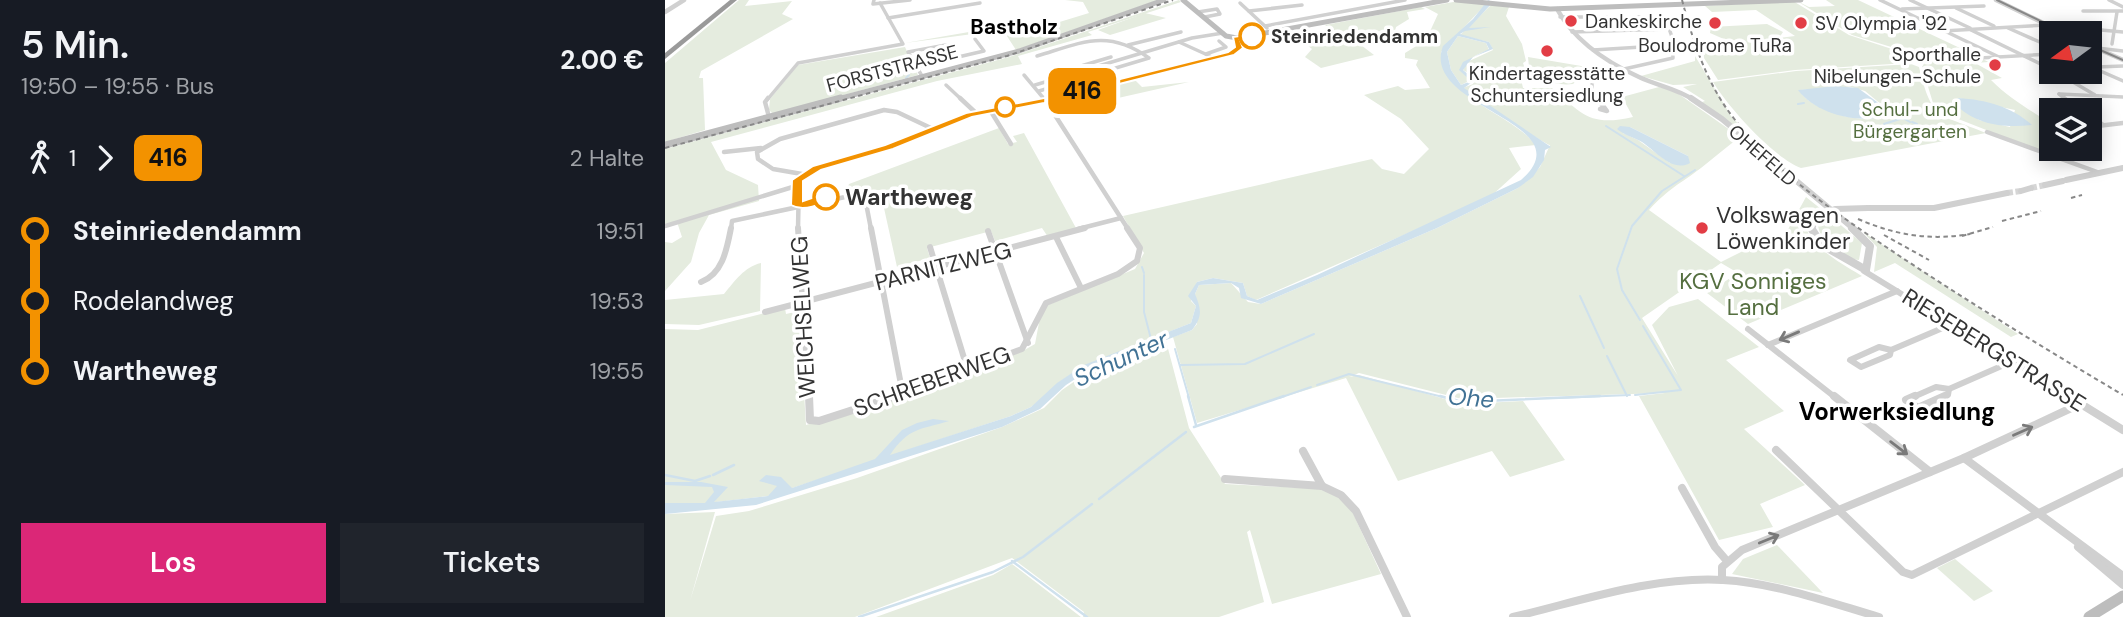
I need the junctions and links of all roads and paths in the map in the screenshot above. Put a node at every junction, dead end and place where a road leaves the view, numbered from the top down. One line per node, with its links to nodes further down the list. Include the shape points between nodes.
1 (684, 0): 34 (street)
2 (727, 0): 67 (highway)
3 (734, 0): 77 (highway)
4 (874, 0): 19 (street, via 873,4)
5 (910, 0): 19 (street)
6 (1164, 0): 92 (main road, FORSTSTRASSE, via 1019,51)
7 (1186, 0): 35 (main road)
8 (1405, 0): 25 (street)
9 (1415, 0): 22 (street)
10 (1447, 0): 22 (main road)
11 (1456, 0): 17 (main road)
12 (1801, 0): 29 (main road)
13 (1880, 0): 30 (street)
14 (1910, 0): 31 (street)
15 (1997, 0): 41 (street)
16 (2109, 0): 32 (street)
17 (1478, 1): 28 (main road)
18 (1568, 2): 29 (street)
19 (880, 3): 40 (street)
20 (980, 3): 40 (street)
21 (1240, 3): 33 (street)
22 (1424, 4): 37 (main road)
23 (1302, 5): 33 (street)
24 (1984, 6): 26 (street)
25 (1367, 7): 37 (street); 43 (street)
26 (1955, 7): 31 (street); 44 (street)
27 (2074, 7): 36 (street)
28 (1557, 9): 29 (main road); 39 (street)
29 (1571, 9)
30 (1898, 9): 31 (street); 50 (street)
31 (1927, 9): 47 (street)
32 (2123, 10): 36 (street)
33 (1249, 11): 43 (street)
34 (665, 12)
35 (1198, 12): 38 (main road); 38 (street, via 1216,9 1220,14)
36 (2116, 12): 49 (street)
37 (1377, 13): 52 (main road)
38 (1205, 17): 55 (main road)
39 (1560, 17): 46 (street, via 1664,16); 53 (street)
40 (888, 18): 106 (street, via 902,45 798,63 765,102)
41 (2039, 21)
42 (2039, 25): 45 (street)
43 (1265, 26): 52 (street)
44 (1997, 27): 45 (street); 47 (street)
45 (2004, 27): 61 (street)
46 (1670, 29): 53 (street); 63 (street)
47 (1969, 29): 50 (street); 76 (street)
48 (2102, 29): 49 (street)
49 (2114, 30): 54 (street); 64 (street)
50 (1943, 31): 78 (street)
51 (1181, 32): 65 (street)
52 (1273, 32): 57 (main road)
53 (1572, 32): 69 (street)
54 (2123, 32)
55 (1223, 33): 56 (street); 57 (main road)
56 (1215, 34): 57 (street); 60 (street)
57 (1232, 38): 79 (street, via 1238,50)
58 (975, 39): 85 (street, via 984,51)
59 (1219, 41): 73 (street, via 1226,47)
60 (1179, 42): 72 (street); 73 (street)
61 (2039, 42)
62 (946, 45): 85 (street, via 908,52)
63 (1674, 45): 69 (street); 88 (street, via 1672,58)
64 (2112, 45): 66 (street); 71 (street)
65 (1128, 46): 68 (street); 75 (street, via 1113,39 1092,39)
66 (2102, 48)
67 (665, 50)
68 (1137, 50): 72 (street); 81 (street)
69 (1593, 50): 88 (street)
70 (2102, 50): 82 (street)
71 (2123, 51)
72 (1142, 52): 81 (street); 91 (street, via 1149,58)
73 (1206, 54): 79 (street)
74 (2039, 54): 76 (street)
75 (1037, 55)
76 (2024, 55): 78 (street); 83 (street)
77 (665, 57)
78 (1999, 57): 80 (street)
79 (1214, 58): 101 (street)
80 (1979, 58)
81 (1111, 59): 87 (street)
82 (2123, 60)
83 (2039, 63)
84 (2123, 66): 86 (street)
85 (915, 67): 92 (street)
86 (2102, 67)
87 (1080, 68): 91 (street); 96 (street)
88 (1627, 71): 103 (street, via 1592,82 1592,94); 132 (street, OHEFELD, via 1676,89 1732,127 1868,240 1870,249)
89 (2102, 72): 93 (street)
90 (1024, 75): 96 (street, SCHREBERWEG)
91 (1092, 75): 96 (street)
92 (922, 76): 106 (main road, FORSTSTRASSE)
93 (2123, 81)
94 (2076, 84): 97 (street)
95 (946, 85): 105 (street)
96 (1035, 86): 101 (street, SCHREBERWEG)
97 (2097, 96): 98 (street); 100 (street, via 2059,94)
98 (2111, 97): 99 (street); 102 (street)
99 (2123, 97)
100 (2064, 98)
101 (1044, 100): 104 (street); 126 (street, SCHREBERWEG)
102 (2123, 104)
103 (1604, 107)
104 (990, 110): 105 (street); 111 (street)
105 (976, 113): 109 (street)
106 (769, 117): 112 (main road, FORSTSTRASSE)
107 (2123, 123): 108 (street)
108 (2104, 125)
109 (933, 130): 113 (street, via 903,112 887,110); 119 (street)
110 (1987, 132): 114 (street)
111 (1011, 144)
112 (665, 145)
113 (761, 148): 115 (street); 119 (street, via 757,156 764,165)
114 (2039, 151)
115 (724, 152)
116 (2067, 161): 118 (street)
117 (2123, 168): 118 (street)
118 (2100, 173): 120 (street)
119 (803, 174): 121 (street)
120 (2045, 185)
121 (796, 186): 125 (street, WEICHSELWEG); 127 (street)
122 (2031, 188): 123 (street)
123 (2021, 191)
124 (2007, 194): 132 (street, bridge, via 1934,208 1835,209 1817,215 1811,224 1814,236 1828,250)
125 (797, 205): 134 (street, via 733,221 726,255 709,279); 135 (street, via 864,193); 138 (street, WEICHSELWEG)
126 (1121, 218): 129 (street, PARNITZWEG); 136 (street, SCHREBERWEG, via 1140,248 1139,258 1123,272)
127 (665, 226)
128 (988, 231): 131 (street)
129 (1056, 237): 131 (street, PARNITZWEG); 136 (street)
130 (930, 247): 133 (street)
131 (996, 252): 133 (street, PARNITZWEG); 142 (street)
132 (1862, 267): 137 (street, RIESEBERGSTRASSE)
133 (937, 268): 135 (street, PARNITZWEG); 146 (street)
134 (701, 282)
135 (881, 282): 138 (street, PARNITZWEG); 148 (street)
136 (1081, 288): 142 (street, SCHREBERWEG, via 1040,308)
137 (1897, 291): 140 (street, RIESEBERGSTRASSE); 143 (street, one-way to 143)
138 (802, 302): 139 (street, PARNITZWEG); 150 (street, WEICHSELWEG, via 809,419)
139 (765, 312)
140 (1952, 324): 144 (street); 145 (street, RIESEBERGSTRASSE)
141 (1748, 329): 143 (street)
142 (1028, 343): 146 (street, SCHREBERWEG)
143 (1768, 345): 155 (street, one-way to 155)
144 (1891, 350): 144 (street, via 1879,347 1850,360 1861,367 1890,355)
145 (2013, 361): 147 (street); 149 (street, RIESEBERGSTRASSE)
146 (968, 371): 148 (street, SCHREBERWEG)
147 (1949, 389): 147 (street, via 1936,387 1906,401 1918,408 1948,395)
148 (903, 394): 150 (street, SCHREBERWEG)
149 (2082, 403): 151 (street, RIESEBERGSTRASSE); 154 (street, one-way to 149)
150 (819, 421)
151 (2123, 430)
152 (1776, 450): 160 (street)
153 (1303, 452): 158 (street)
154 (1964, 458): 155 (street); 161 (street)
155 (1930, 471): 160 (street)
156 (2123, 472): 161 (street)
157 (1225, 479): 158 (street)
158 (1322, 486): 168 (street, via 1341,495 1356,511)
159 (1682, 488): 163 (street)
160 (1837, 511): 161 (street, via 1903,572 1912,575); 163 (street, one-way to 160, via 1742,550)
161 (2039, 514): 162 (street)
162 (2072, 540): 164 (street); 166 (street)
163 (1727, 561): 165 (street)
164 (2123, 576)
165 (1722, 580): 169 (street, via 1664,584); 170 (street)
166 (2123, 584)
167 (2123, 596): 171 (main road)
168 (1407, 617)
169 (1513, 617)
170 (1879, 617)
171 (2089, 617)

